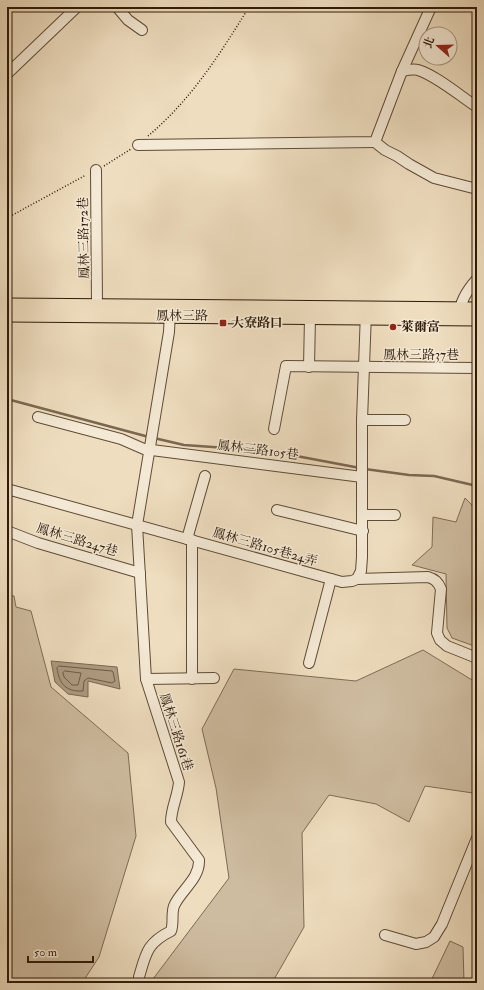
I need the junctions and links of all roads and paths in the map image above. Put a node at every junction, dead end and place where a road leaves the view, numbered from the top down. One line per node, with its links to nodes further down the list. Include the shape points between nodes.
1 (77, 7): 7 (street)
2 (117, 7): 5 (street, via 128,20)
3 (249, 7): 10 (path, via 196,87 166,121)
4 (431, 7): 6 (street)
5 (142, 30)
6 (402, 70): 8 (street, via 417,70 429,76); 9 (street)
7 (7, 74)
8 (477, 108)
9 (376, 142): 10 (street); 12 (street, via 384,150 434,178)
10 (138, 144): 11 (path)
11 (96, 170): 13 (path); 16 (street, 鳳林三路172巷)
12 (477, 189)
13 (7, 218)
14 (477, 279): 20 (street, via 468,288)
15 (7, 306): 16 (main road, 鳳林三路)
16 (98, 306): 18 (main road, 鳳林三路)
17 (477, 309): 20 (main road, 鳳林三路)
18 (170, 311): 19 (main road, 鳳林三路); 21 (main road, 鳳林三路); 22 (main road, 鳳林三路); 31 (street, 鳳林三路161巷)
19 (366, 313): 20 (main road, 鳳林三路); 22 (main road, 鳳林三路); 25 (street)
20 (459, 314): 23 (main road, 鳳林三路)
21 (7, 315)
22 (310, 317): 24 (street)
23 (477, 319)
24 (309, 367): 25 (street); 30 (street, via 286,366)
25 (365, 367): 26 (street, 鳳林三路37巷); 28 (street)
26 (477, 368)
27 (38, 417): 31 (street, 鳳林三路105巷, via 121,439 144,449)
28 (362, 420): 29 (street); 32 (street)
29 (405, 420)
30 (274, 429)
31 (151, 447): 32 (street, 鳳林三路105巷); 38 (street, 鳳林三路161巷)
32 (362, 471): 36 (street)
33 (205, 476): 41 (street)
34 (7, 489): 38 (street)
35 (277, 510): 40 (street)
36 (362, 515): 37 (street); 40 (street)
37 (395, 515)
38 (137, 525): 41 (street); 42 (street, 鳳林三路161巷)
39 (7, 531): 42 (street, 鳳林三路247巷, via 38,543)
40 (362, 531): 44 (street, via 361,571)
41 (189, 540): 43 (street, 鳳林三路105巷24弄); 49 (street)
42 (140, 573): 48 (street, 鳳林三路161巷)
43 (331, 579): 44 (street, 鳳林三路105巷24弄, via 342,582); 46 (street, 鳳林三路105巷24弄)
44 (357, 579): 45 (street, 鳳林三路105巷24弄, via 435,579 441,590 437,633 440,640 447,646)
45 (477, 658)
46 (309, 663)
47 (214, 678): 49 (street, 鳳林三路161巷)
48 (146, 679): 49 (street, 鳳林三路161巷); 52 (street, 鳳林三路161巷, via 179,782 171,822 196,854 200,866 174,905 171,931 153,943 147,951)
49 (192, 679)
50 (477, 838): 51 (street, via 442,924 434,937 416,944)
51 (385, 935)
52 (138, 977)

